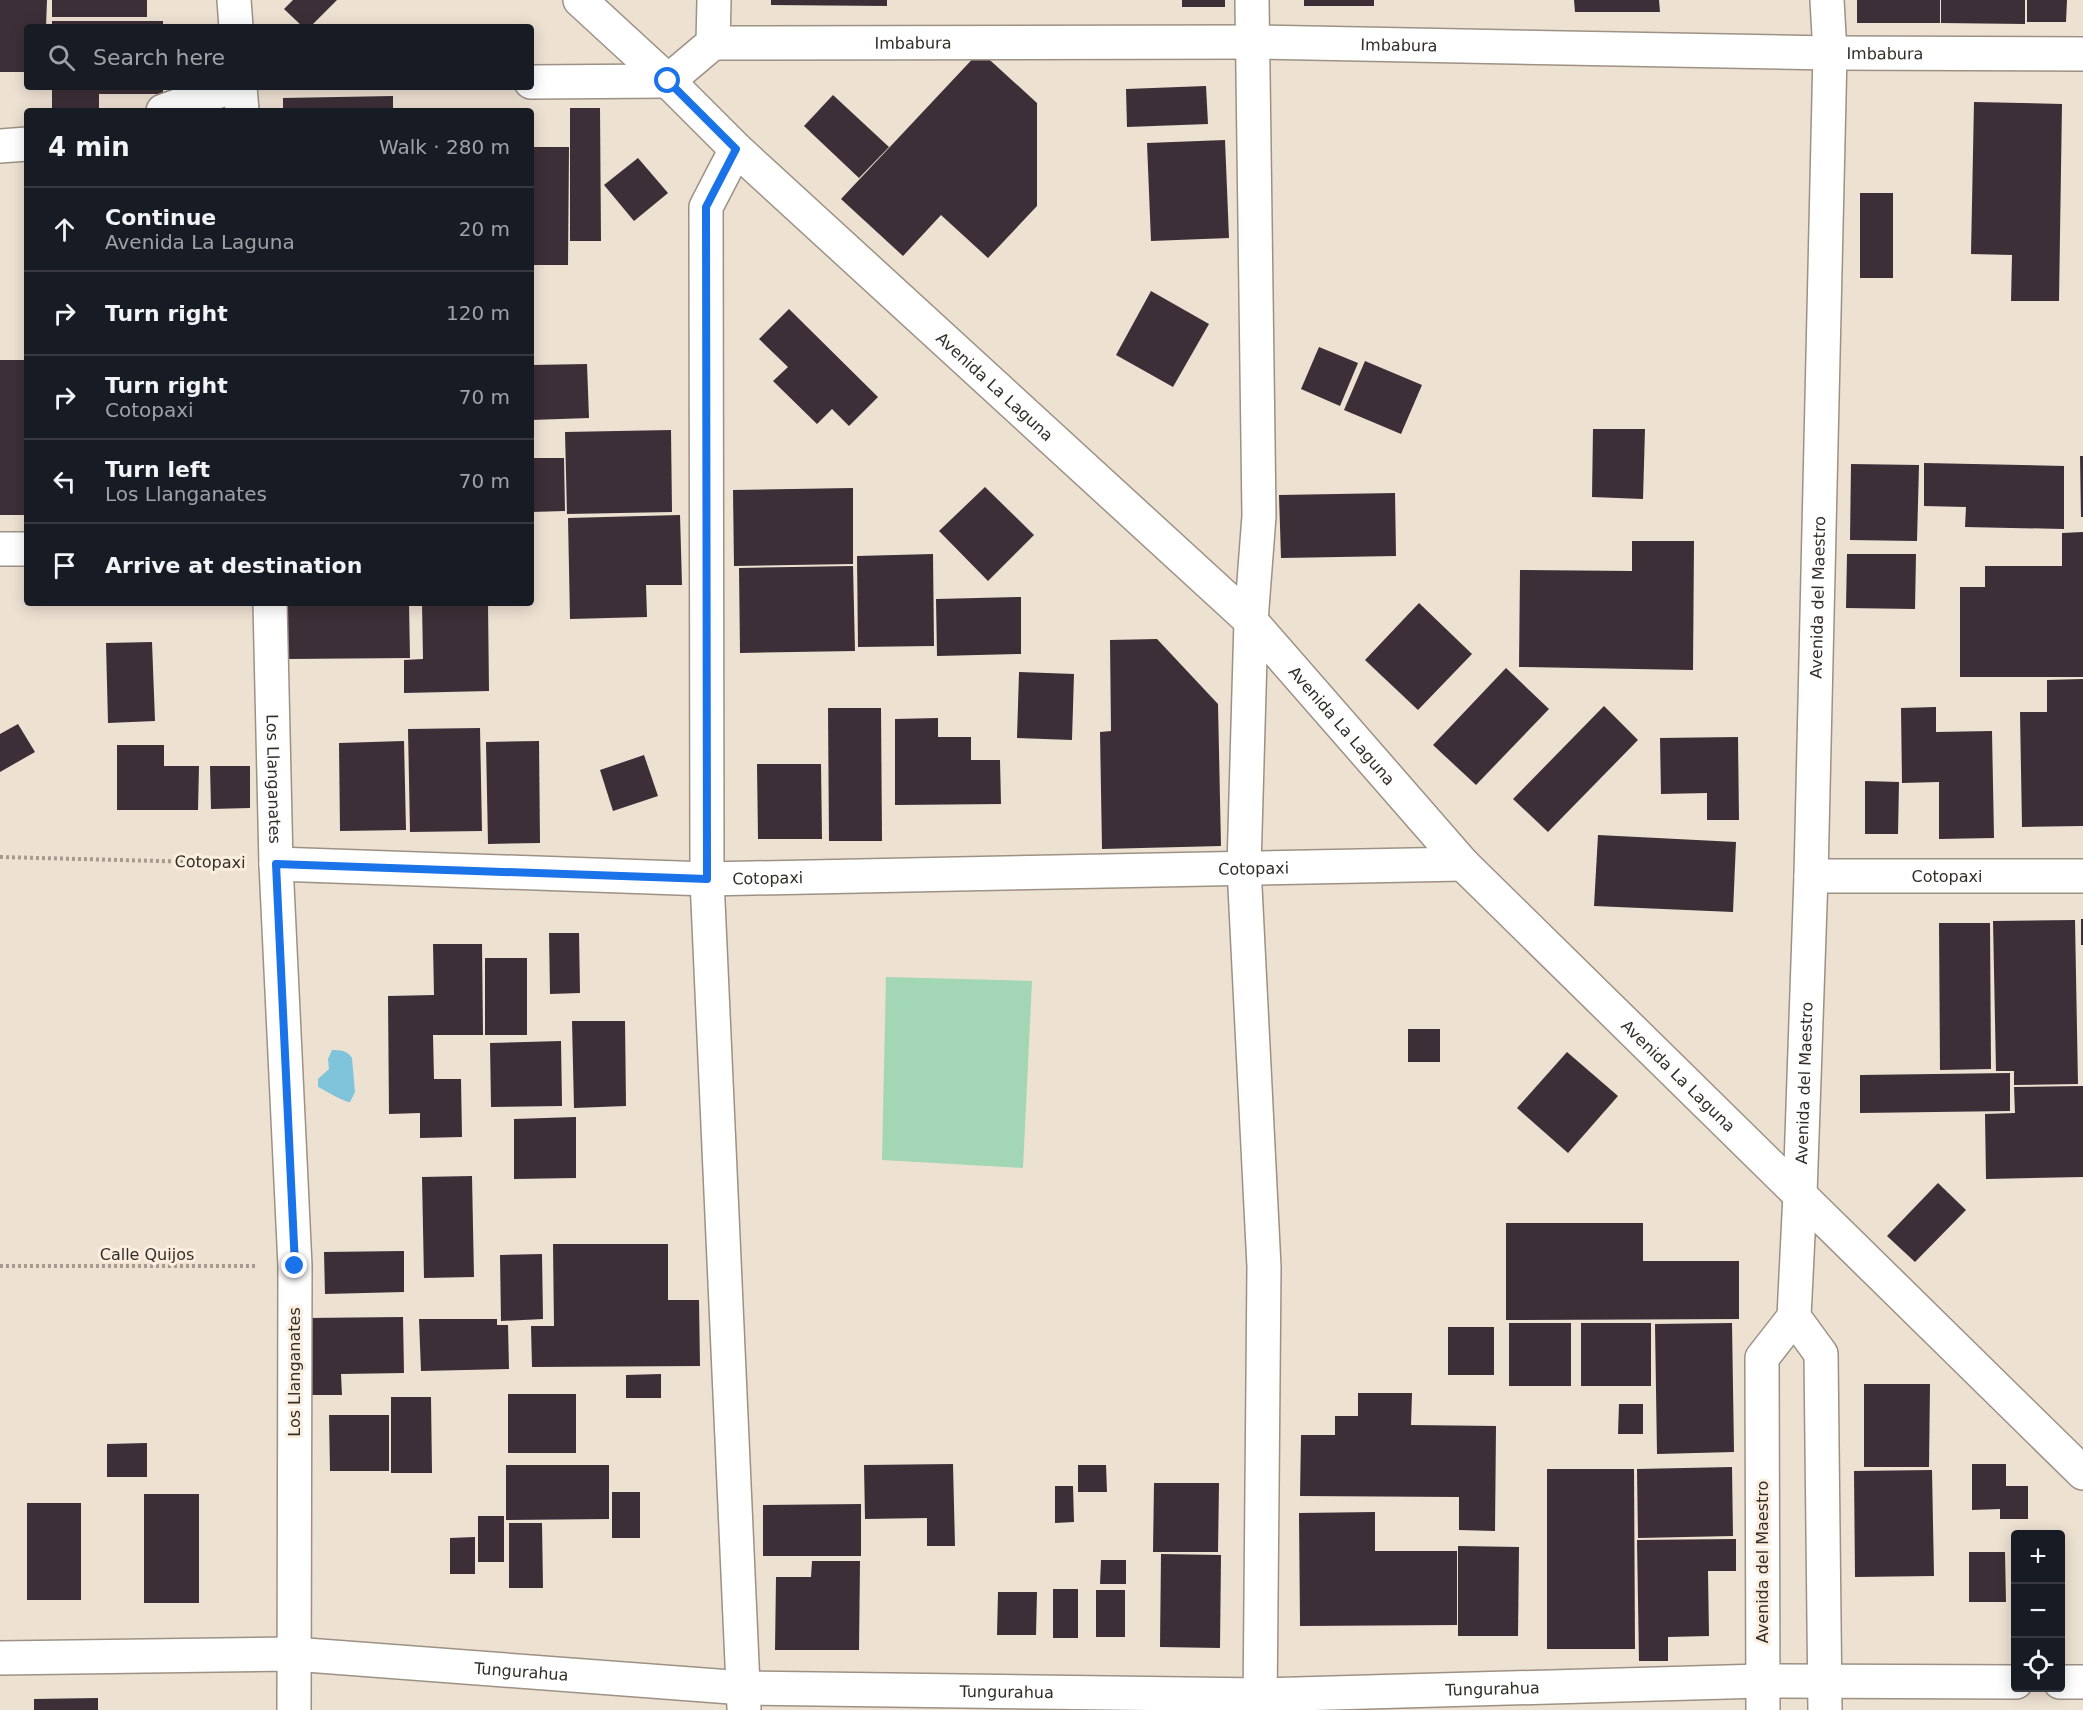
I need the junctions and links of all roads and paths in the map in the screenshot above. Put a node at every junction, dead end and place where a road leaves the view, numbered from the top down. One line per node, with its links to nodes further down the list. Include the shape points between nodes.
1 (234, 0): 6 (street)
2 (580, 0): 11 (street, Avenida La Laguna)
3 (714, 0): 8 (street)
4 (1252, 0): 7 (street)
5 (1827, 0): 9 (street, Avenida del Maestro)
6 (236, 24)
7 (1253, 42): 8 (street, Imbabura); 9 (street, Imbabura); 23 (street, via 1259,516)
8 (713, 43): 11 (street)
9 (1830, 53): 10 (street, Imbabura); 28 (street, Avenida del Maestro)
10 (2083, 54)
11 (668, 81): 12 (street); 19 (street, Avenida La Laguna)
12 (534, 82)
13 (222, 90): 15 (street)
14 (240, 90): 16 (street)
15 (172, 108)
16 (242, 108)
17 (24, 144): 18 (street)
18 (0, 146)
19 (736, 149): 23 (street, Avenida La Laguna); 30 (street, via 706,207)
20 (0, 549): 21 (street)
21 (24, 549)
22 (270, 606): 25 (street, Los Llanganates)
23 (1251, 621): 26 (street, Avenida La Laguna); 27 (street)
24 (0, 857): 25 (path, Cotopaxi)
25 (276, 864): 30 (street, Cotopaxi); 33 (street, Los Llanganates)
26 (1463, 864): 27 (street, Cotopaxi); 31 (street, Avenida La Laguna)
27 (1244, 867): 30 (street, Cotopaxi); 44 (street, via 1264,1267)
28 (1811, 876): 29 (street, Cotopaxi); 31 (street, Avenida del Maestro)
29 (2083, 876)
30 (707, 879): 43 (street)
31 (1800, 1194): 34 (street, Avenida del Maestro); 35 (street, Avenida La Laguna)
32 (0, 1266): 33 (path, Calle Quijos)
33 (295, 1266): 36 (street, Los Llanganates)
34 (1794, 1317): 41 (street, Avenida del Maestro, via 1762,1358); 42 (street, via 1821,1354)
35 (2083, 1473)
36 (293, 1654): 37 (street, Tungurahua); 43 (street, Tungurahua); 45 (street, Los Llanganates)
37 (0, 1658)
38 (2011, 1682): 42 (street, Tungurahua)
39 (2065, 1682): 40 (street)
40 (2083, 1682)
41 (1763, 1695): 42 (street, Tungurahua); 44 (street, Tungurahua)
42 (1825, 1695)
43 (744, 1699): 44 (street, Tungurahua)
44 (1260, 1702)
45 (294, 1710)

